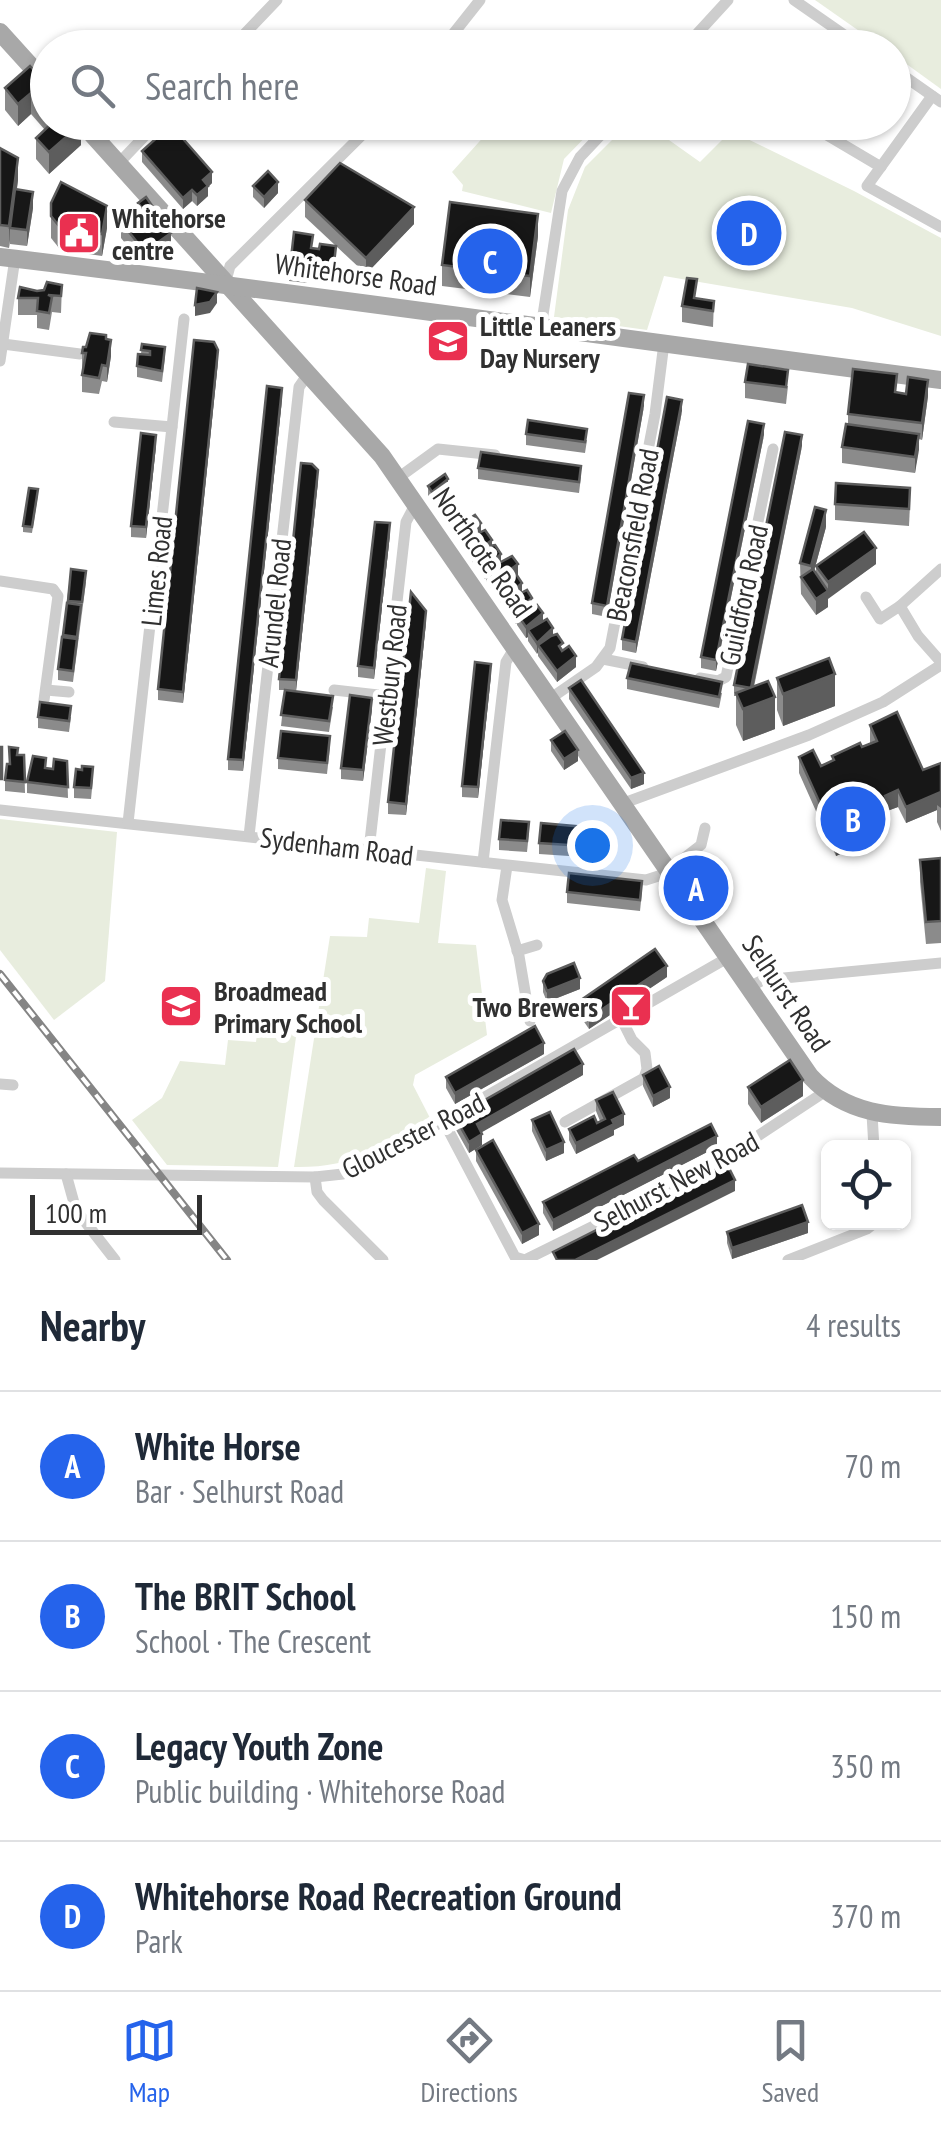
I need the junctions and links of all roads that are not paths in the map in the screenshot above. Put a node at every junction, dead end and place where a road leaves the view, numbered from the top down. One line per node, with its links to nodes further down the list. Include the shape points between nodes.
1 (277, 0): 5 (street)
2 (480, 0): 6 (street)
3 (728, 0): 7 (street)
4 (794, 0): 8 (street)
5 (248, 30)
6 (456, 30)
7 (700, 30)
8 (837, 30)
9 (6, 44): 10 (main road)
10 (30, 67)
11 (911, 81): 12 (street)
12 (937, 99): 13 (street)
13 (911, 131)
14 (97, 140): 20 (main road, Northcote Road)
15 (141, 140): 20 (street)
16 (357, 140): 24 (street, via 230,266)
17 (596, 140): 28 (street, via 562,192)
18 (836, 140): 21 (street)
19 (903, 140): 21 (street)
20 (118, 164): 24 (main road, Northcote Road)
21 (881, 167): 22 (street, via 867,186)
22 (941, 227)
23 (7, 257): 24 (main road, Whitehorse Road); 29 (street)
24 (225, 284): 25 (main road, Whitehorse Road); 26 (main road, Northcote Road)
25 (269, 290): 26 (main road); 28 (main road, Whitehorse Road)
26 (253, 314): 33 (main road, Northcote Road)
27 (184, 319): 36 (street, Limes Road)
28 (541, 328): 30 (main road, Whitehorse Road)
29 (3, 344): 31 (street); 32 (street)
30 (664, 344): 34 (main road, Whitehorse Road); 48 (street, Beaconsfield Road)
31 (80, 354)
32 (0, 361)
33 (308, 374): 39 (main road, Northcote Road); 60 (street, Arundel Road, via 299,387)
34 (941, 380)
35 (114, 422): 36 (street)
36 (172, 427): 58 (street, Limes Road)
37 (774, 448): 51 (street, Guildford Road, via 726,678)
38 (502, 456): 39 (street, via 438,449)
39 (398, 478): 40 (main road, Northcote Road)
40 (416, 503): 47 (main road, Northcote Road); 54 (street, Westbury Road, via 406,522)
41 (941, 570): 44 (street)
42 (0, 581): 53 (street, via 57,592 45,695)
43 (866, 597): 45 (street)
44 (900, 606): 45 (street); 49 (street)
45 (880, 619): 46 (street)
46 (868, 628)
47 (515, 646): 55 (main road, Northcote Road); 62 (street, via 506,662)
48 (604, 660): 50 (street); 55 (street, Beaconsfield Road)
49 (941, 663): 56 (street, via 883,702 808,736)
50 (661, 670)
51 (680, 674)
52 (334, 690): 54 (street)
53 (69, 692)
54 (387, 696): 61 (street, Westbury Road)
55 (552, 698): 56 (main road, Northcote Road)
56 (624, 802): 64 (main road, Northcote Road)
57 (0, 810): 58 (street, Sydenham Road)
58 (128, 823): 60 (street, Sydenham Road)
59 (705, 828): 64 (street, via 701,845)
60 (249, 836): 61 (street, Sydenham Road)
61 (369, 850): 62 (street, Sydenham Road)
62 (483, 862): 63 (street, Sydenham Road)
63 (506, 866): 64 (street, Sydenham Road, via 646,880); 66 (street, via 502,900)
64 (670, 871): 67 (main road, Selhurst Road)
65 (537, 944): 66 (street)
66 (517, 951): 71 (street)
67 (729, 956): 69 (main road, Selhurst Road); 70 (street, Gloucester Road)
68 (941, 963): 69 (street, via 763,980)
69 (749, 987): 72 (main road, Selhurst Road)
70 (622, 1020): 75 (street, Gloucester Road); 76 (street, via 645,1052 644,1078 583,1120)
71 (530, 1021)
72 (826, 1091): 73 (main road, Selhurst Road); 82 (street, Selhurst New Road, via 703,1172)
73 (872, 1114): 74 (main road, Selhurst Road); 77 (street)
74 (941, 1118)
75 (444, 1122): 80 (street, Gloucester Road, via 353,1170); 82 (street)
76 (565, 1122)
77 (874, 1140)
78 (0, 1174): 79 (street, Gloucester Road)
79 (66, 1174): 80 (street, Gloucester Road); 83 (street, via 76,1210)
80 (315, 1177): 84 (street, via 322,1200)
81 (868, 1230): 85 (street)
82 (520, 1259)
83 (115, 1260)
84 (383, 1260)
85 (788, 1260)

